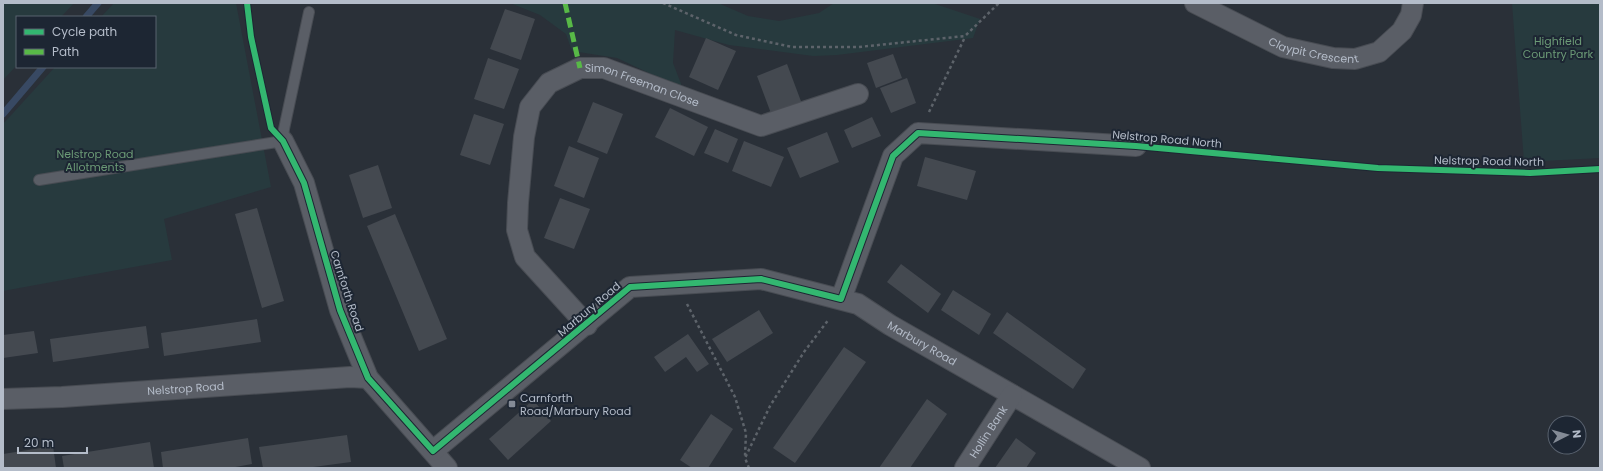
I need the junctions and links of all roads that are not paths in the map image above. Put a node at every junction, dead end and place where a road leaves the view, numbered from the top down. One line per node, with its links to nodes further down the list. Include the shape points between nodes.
1 (1195, 3): 2 (street, Claypit Crescent, via 1283,47 1355,60 1378,52 1402,31 1411,15)
2 (1413, 3)
3 (309, 12): 5 (lane)
4 (858, 94): 9 (street, Simon Freeman Close, via 761,126 604,68 580,68 549,83 530,107 524,137 517,230 525,256)
5 (283, 141): 7 (lane); 10 (street, Carnforth Road, via 304,183 340,310)
6 (1136, 146): 8 (street, Nelstrop Road North, via 918,134 893,156)
7 (39, 180)
8 (841, 299): 9 (street, Marbury Road, via 762,279 630,287); 11 (street, Marbury Road, via 858,304)
9 (587, 325): 13 (street, Marbury Road)
10 (368, 378): 12 (street, Nelstrop Road, via 350,377 70,397); 13 (street, Carnforth Road)
11 (1012, 395): 15 (street, Hollin Bank); 16 (street, Marbury Road)
12 (3, 399)
13 (433, 451): 14 (street, Carnforth Road)
14 (447, 468)
15 (965, 468)
16 (1140, 468)

